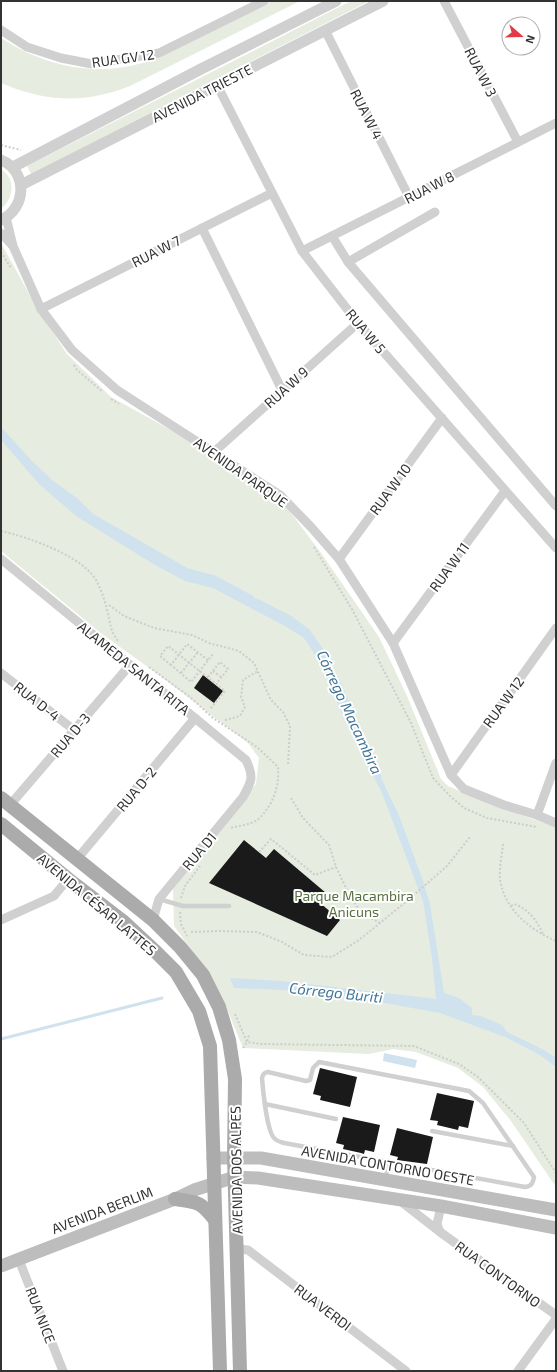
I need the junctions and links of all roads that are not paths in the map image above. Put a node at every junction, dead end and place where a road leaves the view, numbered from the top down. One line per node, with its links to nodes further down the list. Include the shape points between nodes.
1 (264, 1): 5 (street, RUA GV 12, via 159,53 92,64 61,58 27,47)
2 (336, 1): 11 (street, AVENIDA TRIESTE)
3 (383, 1): 6 (street, AVENIDA TRIESTE)
4 (444, 1): 9 (street, RUA W 3)
5 (1, 30)
6 (326, 30): 7 (street, AVENIDA TRIESTE); 14 (street, RUA W 4)
7 (217, 85): 12 (street, AVENIDA TRIESTE); 13 (street, RUA W 5)
8 (556, 123): 9 (street, RUA W 8)
9 (518, 142): 14 (street, RUA W 8)
10 (1, 160): 11 (street)
11 (13, 167): 12 (street)
12 (21, 185): 16 (street, via 15,210)
13 (272, 193): 17 (street, RUA W 7); 21 (street, RUA W 5)
14 (409, 197): 19 (street, RUA W 8)
15 (435, 212): 22 (street)
16 (4, 219): 20 (street, AVENIDA PARQUE)
17 (202, 228): 23 (street, RUA W 7); 25 (street)
18 (1, 233): 20 (street, AVENIDA PARQUE)
19 (332, 236): 21 (street, RUA W 8); 22 (street)
20 (12, 246): 23 (street, AVENIDA PARQUE)
21 (302, 251): 24 (street, RUA W 5)
22 (348, 262): 29 (street)
23 (41, 308): 27 (street, AVENIDA PARQUE, via 72,350 117,390)
24 (358, 323): 25 (street, RUA W 9); 26 (street, RUA W 5)
25 (282, 390): 27 (street, RUA W 9)
26 (442, 418): 28 (street, RUA W 5); 32 (street, RUA W 10)
27 (214, 452): 32 (street, AVENIDA PARQUE, via 280,495)
28 (505, 490): 30 (street, RUA W 5); 34 (street, RUA W 11)
29 (556, 506)
30 (556, 548)
31 (1, 559): 35 (street, ALAMEDA SANTA RITA)
32 (339, 560): 34 (street, AVENIDA PARQUE)
33 (556, 628): 40 (street, RUA W 12)
34 (393, 643): 40 (street, AVENIDA PARQUE)
35 (130, 664): 37 (street, ALAMEDA SANTA RITA); 38 (street, RUA D-3)
36 (1, 673): 38 (street, RUA D-4)
37 (195, 718): 41 (street, ALAMEDA SANTA RITA, via 246,760 252,772); 46 (street, RUA D-2)
38 (74, 730): 42 (street, RUA D-3)
39 (556, 763): 43 (street)
40 (451, 775): 43 (street, AVENIDA PARQUE, via 464,789)
41 (250, 785): 48 (street, RUA D1, via 243,797)
42 (6, 801): 46 (main road, AVENIDA CÉSAR LATTES)
43 (537, 815): 44 (street, AVENIDA PARQUE)
44 (556, 823)
45 (1, 824): 47 (main road, AVENIDA CÉSAR LATTES)
46 (77, 859): 51 (main road, AVENIDA CÉSAR LATTES)
47 (68, 879): 50 (street, via 54,896); 53 (main road, AVENIDA CÉSAR LATTES, via 124,922 176,972)
48 (159, 899): 49 (lane, via 183,906); 51 (street, RUA D1)
49 (229, 906)
50 (1, 920)
51 (153, 920): 52 (main road, AVENIDA CÉSAR LATTES, via 180,947)
52 (203, 976): 59 (main road, AVENIDA DOS ALPES, via 219,1007 229,1040 235,1079)
53 (199, 1011): 58 (main road, AVENIDA DOS ALPES, via 210,1046)
54 (265, 1104): 55 (lane); 57 (lane, via 262,1078 265,1072 306,1081 310,1080 315,1064 323,1062 469,1092 483,1103); 60 (lane, via 274,1139)
55 (336, 1119)
56 (432, 1131): 57 (lane)
57 (513, 1146): 60 (lane, via 534,1177 530,1186)
58 (213, 1158): 59 (main road, AVENIDA CONTORNO OESTE); 63 (main road, AVENIDA DOS ALPES)
59 (234, 1158): 61 (main road, AVENIDA DOS ALPES); 62 (main road, AVENIDA CONTORNO OESTE, via 261,1158)
60 (388, 1162): 62 (lane)
61 (235, 1177): 63 (main road); 65 (main road, via 258,1178); 71 (main road, AVENIDA DOS ALPES)
62 (385, 1181): 67 (main road, AVENIDA CONTORNO OESTE)
63 (214, 1183): 64 (main road, AVENIDA BERLIM); 68 (main road, AVENIDA DOS ALPES)
64 (175, 1199): 68 (main road, via 199,1203); 72 (main road, AVENIDA BERLIM)
65 (398, 1200): 66 (main road); 70 (street, RUA CONTORNO)
66 (441, 1206): 69 (main road); 70 (street, RUA CONTORNO, via 437,1224)
67 (556, 1210)
68 (216, 1220): 77 (main road, AVENIDA DOS ALPES)
69 (556, 1228)
70 (440, 1232): 74 (street, RUA CONTORNO)
71 (238, 1249): 78 (main road, AVENIDA DOS ALPES); 79 (street, RUA VERDI, via 248,1250)
72 (19, 1260): 73 (main road, AVENIDA BERLIM); 76 (street, RUA NICE)
73 (1, 1266)
74 (556, 1315)
75 (556, 1319): 80 (street)
76 (63, 1371)
77 (220, 1371)
78 (240, 1371)
79 (406, 1371)
80 (518, 1371)

